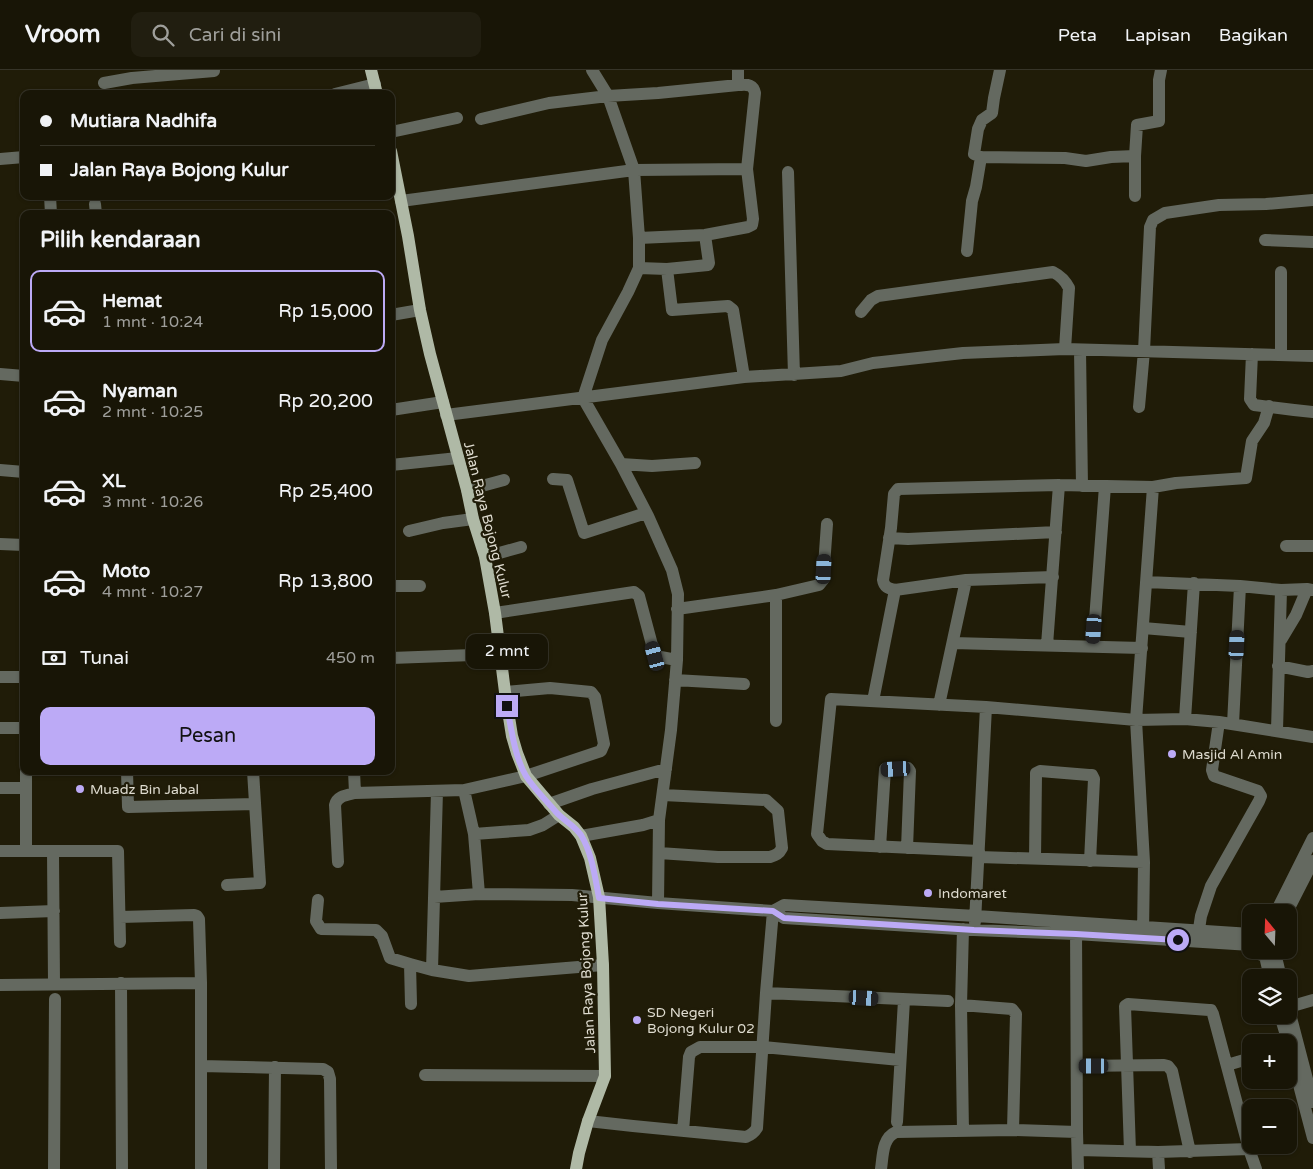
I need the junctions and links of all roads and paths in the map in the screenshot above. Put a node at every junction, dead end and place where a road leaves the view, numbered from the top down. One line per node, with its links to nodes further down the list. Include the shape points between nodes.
1 (370, 70): 10 (main road)
2 (592, 70): 11 (street)
3 (738, 70): 9 (street)
4 (1000, 70): 17 (street, via 992,113 982,120 978,129 974,154)
5 (1161, 70): 15 (street, via 1159,122 1137,124)
6 (214, 71): 7 (street)
7 (132, 74): 8 (street)
8 (104, 83)
9 (738, 85): 11 (street); 19 (street, via 750,85 755,92)
10 (376, 89)
11 (608, 96): 13 (street, via 550,103); 20 (street)
12 (457, 118): 14 (street)
13 (481, 119)
14 (395, 131)
15 (1135, 156): 17 (street, via 1086,161); 23 (street)
16 (20, 157): 18 (street)
17 (981, 157): 30 (street)
18 (0, 159)
19 (747, 169): 20 (street); 26 (street, via 754,219 752,225)
20 (634, 170): 25 (street); 27 (street)
21 (395, 171): 25 (main road, Jalan Raya Bojong Kulur)
22 (788, 172): 44 (street)
23 (1135, 196)
24 (1313, 200): 39 (street, via 1210,207 1165,213 1153,220 1150,227)
25 (401, 201): 34 (main road, Jalan Raya Bojong Kulur)
26 (705, 235): 27 (street); 32 (street, via 708,265)
27 (639, 238): 31 (street)
28 (1265, 240): 29 (street)
29 (1313, 242)
30 (967, 251)
31 (640, 268): 32 (street); 47 (street, via 602,340)
32 (667, 269): 46 (street, via 672,310 728,306 733,310)
33 (1281, 272): 41 (street)
34 (420, 310): 36 (street); 48 (main road, Jalan Raya Bojong Kulur)
35 (861, 312): 37 (street, via 878,296 1053,272 1061,276 1069,288)
36 (395, 313)
37 (1066, 349): 38 (street); 44 (street, via 963,353)
38 (1080, 350): 39 (street); 63 (street)
39 (1144, 351): 40 (street); 50 (street)
40 (1252, 354): 41 (street); 49 (street, via 1250,400 1254,405)
41 (1281, 355): 42 (street)
42 (1313, 356)
43 (0, 374): 45 (street)
44 (794, 375): 46 (street)
45 (20, 376)
46 (744, 378): 47 (street)
47 (582, 398): 53 (street); 56 (street)
48 (443, 402): 51 (street); 53 (main road, Jalan Raya Bojong Kulur)
49 (1269, 406): 52 (street); 65 (street, via 1264,423 1252,441 1246,478 1176,483)
50 (1139, 407)
51 (395, 409)
52 (1313, 412)
53 (446, 415): 54 (main road, Jalan Raya Bojong Kulur)
54 (458, 458): 57 (street); 66 (main road, Jalan Raya Bojong Kulur)
55 (695, 463): 56 (street)
56 (621, 464): 67 (street)
57 (395, 465)
58 (0, 470): 59 (street)
59 (20, 472)
60 (553, 479): 67 (street, via 566,480 584,533)
61 (504, 480): 66 (street)
62 (1059, 485): 63 (street); 71 (street); 72 (street, via 901,488 894,494)
63 (1082, 486): 64 (street)
64 (1105, 486): 65 (street); 97 (street)
65 (1153, 488): 81 (street)
66 (467, 490): 68 (main road, Jalan Raya Bojong Kulur)
67 (646, 513): 90 (street, via 672,570 678,594)
68 (473, 519): 70 (street); 78 (main road, Jalan Raya Bojong Kulur)
69 (827, 524): 89 (street, via 820,586)
70 (409, 531)
71 (1056, 532): 72 (street); 79 (street)
72 (889, 538): 86 (street, via 883,580 887,588)
73 (0, 544): 74 (street)
74 (20, 544)
75 (1286, 546): 76 (street)
76 (1313, 546)
77 (521, 547): 78 (street)
78 (484, 557): 91 (main road, Jalan Raya Bojong Kulur)
79 (1052, 577): 80 (street); 96 (street)
80 (966, 580): 86 (street); 94 (street)
81 (1146, 582): 82 (street); 92 (street)
82 (1194, 584): 85 (street); 93 (street)
83 (395, 586): 84 (street)
84 (420, 586)
85 (1240, 586): 87 (street); 116 (street)
86 (895, 590): 109 (street)
87 (1281, 590): 88 (street); 95 (street)
88 (1310, 590): 95 (street)
89 (776, 595): 90 (street); 114 (street)
90 (677, 609): 101 (street)
91 (495, 613): 99 (main road, Jalan Raya Bojong Kulur); 101 (street, via 634,592 639,596 655,656)
92 (1143, 628): 93 (street); 98 (street)
93 (1191, 632): 112 (street)
94 (953, 643): 96 (street); 110 (street)
95 (1280, 643): 102 (street)
96 (1047, 645): 97 (street)
97 (1093, 646): 98 (street)
98 (1142, 648): 113 (street)
99 (500, 654): 100 (street); 108 (main road, Jalan Raya Bojong Kulur)
100 (395, 658)
101 (677, 660): 106 (street)
102 (1278, 666): 103 (street); 119 (street)
103 (1313, 671)
104 (0, 677): 105 (street)
105 (20, 677)
106 (675, 680): 107 (street); 121 (street)
107 (744, 684)
108 (505, 692): 126 (main road, Jalan Raya Bojong Kulur, via 512,736); 126 (street, via 550,688 591,692 594,696 604,744 602,749)
109 (873, 701): 110 (street); 140 (street, via 830,700 817,834 827,844)
110 (939, 705): 111 (street)
111 (986, 708): 113 (street); 146 (street)
112 (1185, 719): 113 (street); 115 (street)
113 (1136, 720): 151 (street)
114 (776, 721)
115 (1219, 722): 116 (street); 167 (street, via 1212,770 1214,776 1258,791 1260,796 1211,886)
116 (1232, 724): 119 (street)
117 (0, 728): 118 (street)
118 (20, 728)
119 (1276, 730): 120 (street)
120 (1313, 737)
121 (666, 769): 132 (street); 134 (street)
122 (26, 775): 128 (street)
123 (127, 775): 133 (street, via 128,807)
124 (254, 775): 133 (street)
125 (354, 775): 131 (street)
126 (526, 776): 129 (street); 134 (main road, Jalan Raya Bojong Kulur)
127 (0, 788): 128 (street)
128 (26, 788): 142 (street)
129 (464, 790): 130 (street); 137 (street)
130 (437, 791): 131 (street); 154 (street)
131 (355, 793): 150 (street, via 342,796 336,802)
132 (663, 795): 136 (street); 145 (street, via 766,800 778,811 782,848 770,857)
133 (255, 804): 152 (street, via 260,883)
134 (549, 804): 135 (main road, Jalan Raya Bojong Kulur)
135 (559, 815): 137 (street, via 529,830); 138 (main road, Jalan Raya Bojong Kulur)
136 (659, 820): 138 (street); 145 (street)
137 (474, 834): 153 (street)
138 (581, 836): 155 (main road, Jalan Raya Bojong Kulur, via 590,858)
139 (1313, 838): 158 (street)
140 (880, 846): 141 (street); 141 (street, via 885,769 908,768)
141 (907, 848): 146 (street)
142 (26, 850): 143 (street); 144 (street)
143 (0, 851)
144 (53, 851): 160 (street); 164 (street, via 118,851)
145 (659, 852): 157 (street)
146 (979, 854): 147 (street); 163 (street)
147 (1035, 859): 148 (street); 148 (street, via 1036,773 1040,772 1093,777)
148 (1090, 861): 151 (street)
149 (1313, 861): 159 (street)
150 (338, 862)
151 (1144, 862): 168 (street)
152 (227, 884)
153 (479, 894): 154 (street); 155 (street)
154 (434, 897): 174 (street)
155 (599, 898): 157 (street); 173 (main road, Jalan Raya Bojong Kulur)
156 (318, 900): 172 (street, via 316,921 321,929 376,930 382,936 390,958)
157 (658, 904): 161 (street)
158 (1280, 904)
159 (1291, 904)
160 (54, 911): 162 (street); 177 (street)
161 (773, 911): 163 (street, via 784,905); 166 (street, via 784,918); 179 (street)
162 (0, 913)
163 (976, 916): 165 (street); 166 (street)
164 (120, 917): 170 (street); 176 (street, via 197,916)
165 (1076, 928): 166 (street); 168 (street); 193 (street)
166 (969, 930): 185 (street)
167 (1199, 930): 168 (street); 169 (street)
168 (1143, 932): 171 (street)
169 (1242, 933)
170 (120, 942)
171 (1242, 944)
172 (410, 964): 174 (street); 184 (street)
173 (603, 965): 174 (street, via 469,976); 198 (main road, Jalan Raya Bojong Kulur)
174 (432, 970)
175 (121, 983): 176 (street); 177 (street); 215 (street)
176 (201, 983): 192 (street)
177 (54, 984): 178 (street)
178 (0, 985)
179 (766, 993): 181 (street); 187 (street)
180 (55, 999): 214 (street)
181 (904, 1000): 183 (street); 188 (street)
182 (1313, 1000): 186 (street)
183 (948, 1001)
184 (411, 1004)
185 (961, 1005): 203 (street); 204 (street, via 1012,1008 1016,1014)
186 (1297, 1005)
187 (763, 1047): 188 (street); 205 (street, via 700,1047 691,1052); 205 (street, via 757,1128 752,1135)
188 (900, 1060): 201 (street)
189 (1242, 1061): 191 (street)
190 (1297, 1063): 199 (street)
191 (1227, 1065): 194 (street, via 1211,1010 1128,1004 1125,1006); 202 (street)
192 (201, 1066): 195 (street); 216 (street)
193 (1077, 1066): 194 (street); 206 (street)
194 (1127, 1066): 210 (street); 212 (street, via 1164,1065 1170,1068)
195 (275, 1067): 217 (street); 218 (street, via 328,1072)
196 (1297, 1074): 207 (street)
197 (425, 1075): 198 (street)
198 (606, 1076): 200 (main road, Jalan Raya Bojong Kulur)
199 (1313, 1102)
200 (588, 1121): 205 (street); 219 (main road, Jalan Raya Bojong Kulur)
201 (897, 1122)
202 (1242, 1123)
203 (963, 1130): 204 (street); 220 (street, via 893,1133 885,1141)
204 (1013, 1130): 206 (street)
205 (682, 1131)
206 (1077, 1132): 208 (street)
207 (1313, 1138)
208 (1078, 1150): 210 (street); 221 (street)
209 (1242, 1150): 212 (street)
210 (1130, 1151): 211 (street)
211 (1158, 1152): 212 (street); 222 (street)
212 (1190, 1152)
213 (1250, 1154): 223 (street)
214 (54, 1169)
215 (122, 1169)
216 (201, 1169)
217 (274, 1169)
218 (331, 1169)
219 (576, 1169)
220 (881, 1169)
221 (1078, 1169)
222 (1159, 1169)
223 (1256, 1169)

